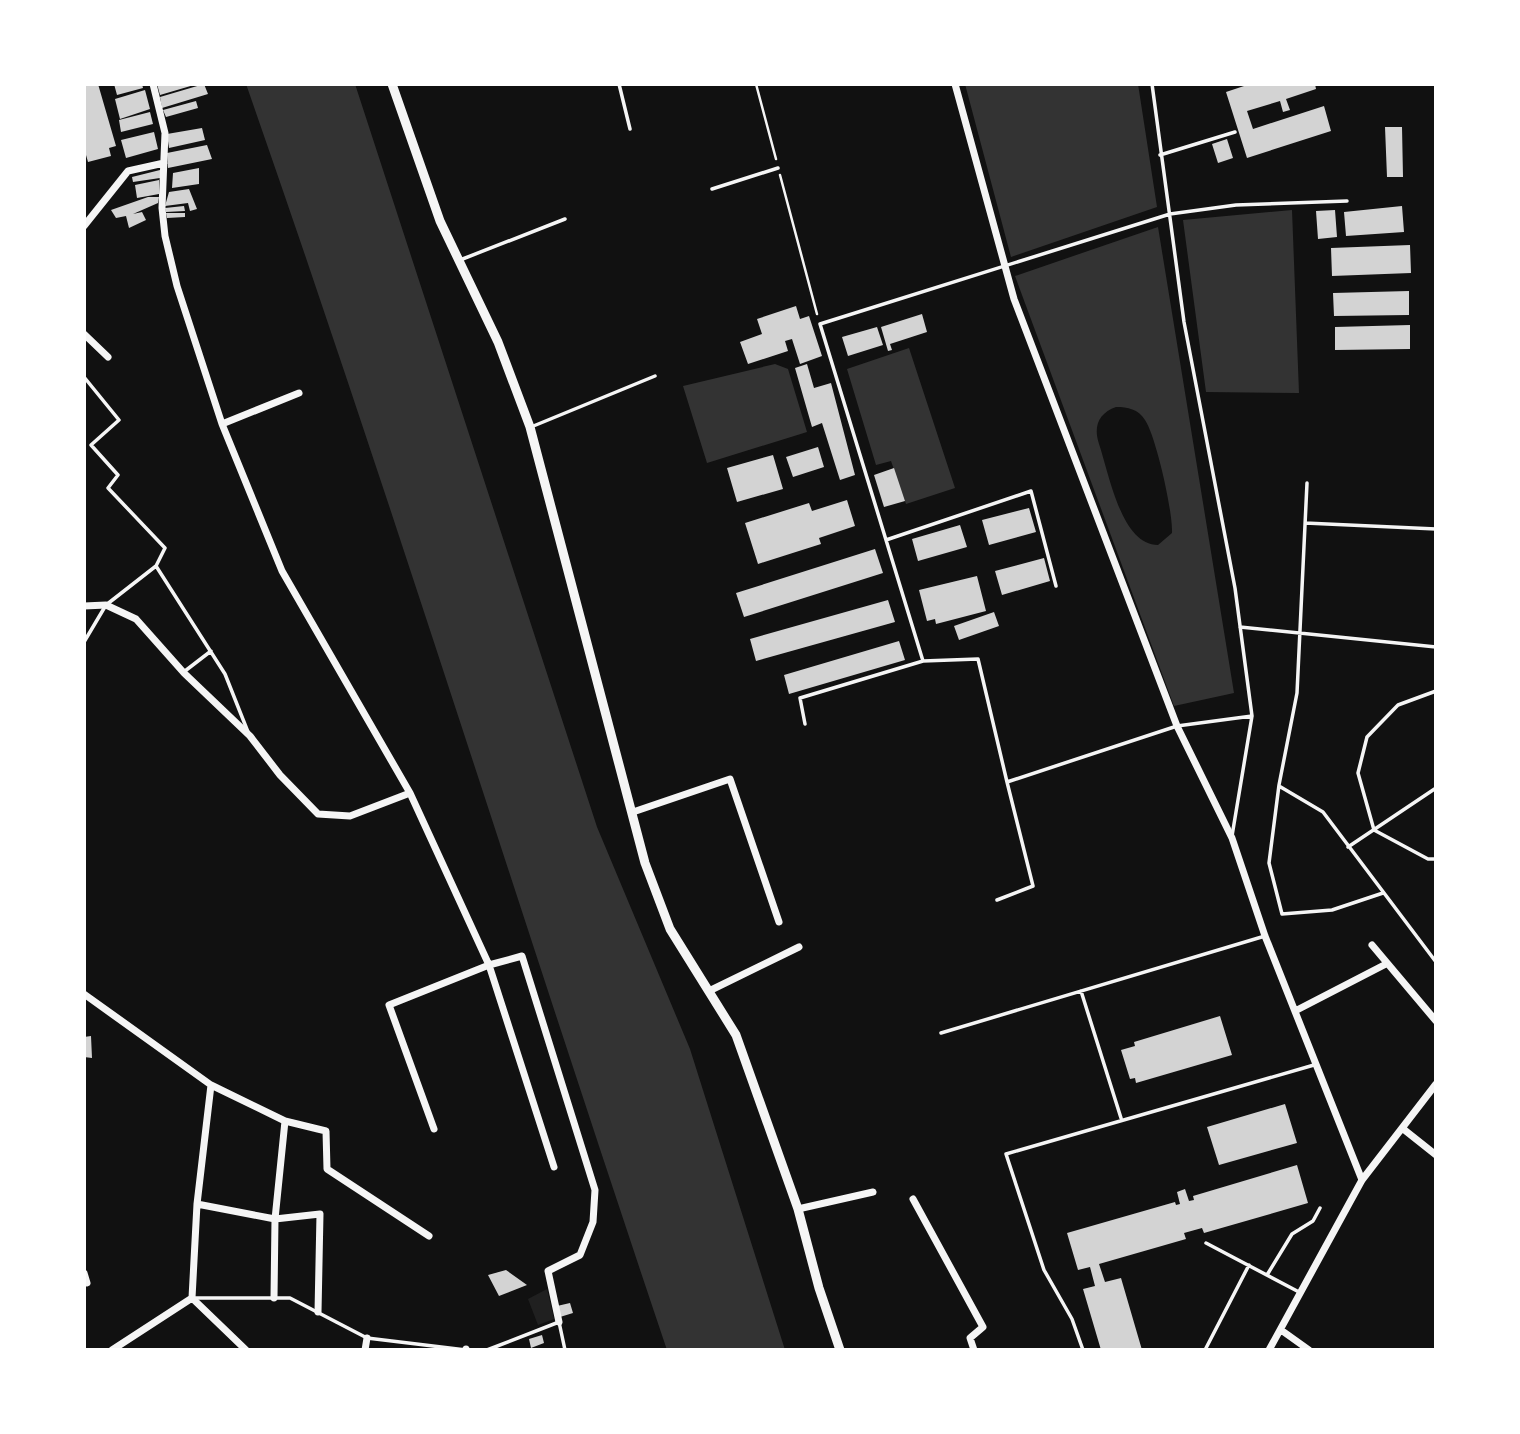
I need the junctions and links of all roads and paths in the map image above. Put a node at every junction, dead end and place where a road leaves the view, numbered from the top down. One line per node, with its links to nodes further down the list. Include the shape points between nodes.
1 (153, 84): 10 (street, via 165,133)
2 (392, 84): 17 (street)
3 (619, 84): 7 (lane)
4 (756, 84): 11 (path)
5 (955, 84): 18 (street)
6 (1152, 84): 9 (lane)
7 (631, 129)
8 (1235, 132): 9 (lane)
9 (1160, 155): 14 (lane)
10 (164, 163): 16 (street, via 128,170); 25 (street, via 164,236)
11 (778, 167): 12 (lane); 19 (path)
12 (712, 189)
13 (1347, 201): 14 (lane, via 1236,205)
14 (1170, 214): 18 (lane); 35 (lane, via 1184,322)
15 (565, 219): 17 (lane)
16 (84, 226)
17 (458, 261): 26 (street, via 498,342)
18 (1005, 267): 19 (lane); 45 (street)
19 (820, 324): 30 (lane)
20 (85, 337): 21 (street)
21 (108, 356)
22 (655, 376): 26 (lane)
23 (84, 377): 31 (lane, via 119,420 91,445 118,475 108,488 164,548)
24 (299, 393): 25 (street)
25 (222, 424): 50 (street, via 282,571)
26 (530, 427): 51 (street)
27 (1307, 483): 28 (lane)
28 (1305, 523): 29 (lane); 36 (lane)
29 (1436, 529)
30 (886, 540): 32 (lane, via 1031,491); 40 (lane)
31 (156, 566): 33 (lane); 39 (lane)
32 (1056, 586)
33 (106, 605): 34 (street); 37 (lane); 41 (street, via 136,618)
34 (84, 606)
35 (1240, 627): 36 (lane); 43 (lane)
36 (1300, 634): 38 (lane); 48 (lane, via 1297,693)
37 (84, 642)
38 (1436, 647)
39 (211, 651): 41 (lane); 46 (lane)
40 (923, 661): 44 (lane, via 800,698); 47 (lane, via 978,659)
41 (184, 673): 46 (street)
42 (1436, 691): 52 (lane, via 1398,705 1367,737 1357,773)
43 (1252, 716): 45 (lane); 53 (lane)
44 (805, 724)
45 (1177, 726): 47 (lane); 53 (street)
46 (250, 736): 50 (street, via 318,814 350,816)
47 (1007, 782): 57 (lane, via 1033,886)
48 (1279, 785): 54 (lane, via 1323,812); 56 (lane, via 1269,863 1282,914 1332,910)
49 (1436, 788): 52 (lane)
50 (411, 793): 64 (street)
51 (633, 812): 58 (street, via 730,779); 65 (street, via 645,863 670,929)
52 (1374, 830): 54 (lane); 55 (lane)
53 (1232, 838): 59 (street)
54 (1348, 847): 56 (lane)
55 (1436, 859)
56 (1382, 893): 62 (lane)
57 (997, 900)
58 (779, 922)
59 (1265, 936): 66 (lane); 68 (street)
60 (1373, 945): 63 (street)
61 (799, 947): 65 (street)
62 (1436, 962)
63 (1386, 964): 68 (street); 69 (street)
64 (489, 965): 77 (street, via 389,1005); 79 (street); 97 (street, via 522,956 595,1190 593,1222 580,1255 548,1270)
65 (709, 991): 84 (street, via 736,1035)
66 (1081, 991): 70 (lane); 74 (lane)
67 (84, 994): 73 (street)
68 (1295, 1011): 71 (street)
69 (1436, 1021)
70 (941, 1033)
71 (1316, 1065): 74 (lane); 80 (street)
72 (1436, 1084): 76 (street)
73 (211, 1085): 75 (street); 83 (street)
74 (1121, 1118): 108 (lane, via 1006,1154 1044,1270 1072,1319)
75 (285, 1121): 86 (street); 87 (street, via 326,1131 327,1169)
76 (1402, 1128): 78 (street); 80 (street)
77 (434, 1129)
78 (1436, 1155)
79 (554, 1167)
80 (1362, 1180): 93 (street)
81 (873, 1192): 84 (street)
82 (913, 1199): 107 (street, via 983,1328 970,1338)
83 (197, 1205): 86 (street); 94 (street)
84 (797, 1209): 106 (street)
85 (1320, 1209): 91 (lane, via 1314,1221 1293,1234)
86 (275, 1219): 95 (street); 96 (street, via 320,1214)
87 (429, 1236)
88 (1206, 1242): 89 (lane)
89 (1249, 1265): 91 (lane); 111 (lane)
90 (84, 1273): 92 (street)
91 (1267, 1275): 93 (lane)
92 (87, 1283)
93 (1301, 1293): 98 (street)
94 (192, 1298): 95 (lane); 100 (street); 101 (street)
95 (274, 1298): 96 (lane, via 290,1298)
96 (318, 1312): 99 (lane)
97 (559, 1322): 104 (lane); 105 (lane)
98 (1280, 1330): 112 (street); 113 (street)
99 (367, 1338): 102 (street); 103 (lane)
100 (112, 1350)
101 (245, 1350)
102 (365, 1350)
103 (466, 1350)
104 (486, 1350)
105 (565, 1350)
106 (840, 1350)
107 (974, 1350)
108 (1083, 1350)
109 (1154, 1350): 110 (lane)
110 (1162, 1350)
111 (1205, 1350)
112 (1269, 1350)
113 (1310, 1350)

